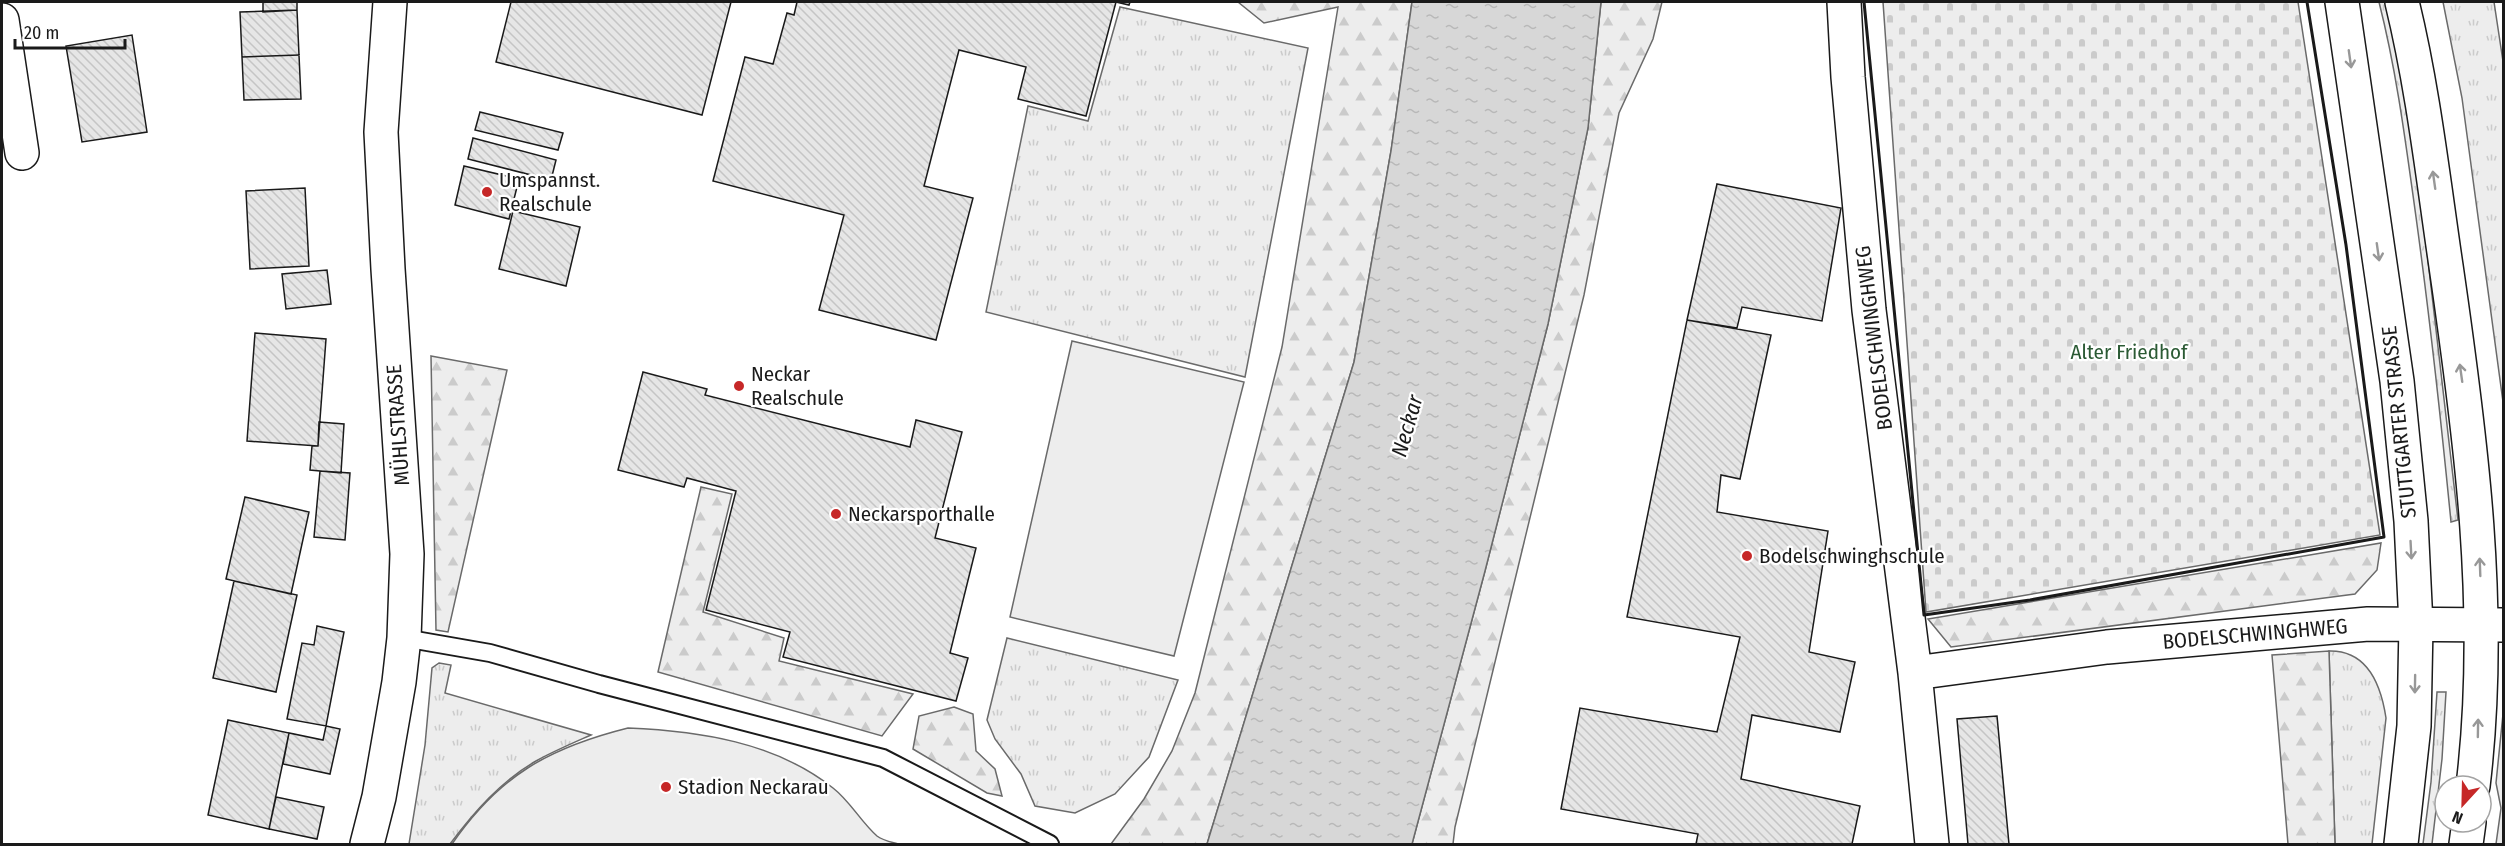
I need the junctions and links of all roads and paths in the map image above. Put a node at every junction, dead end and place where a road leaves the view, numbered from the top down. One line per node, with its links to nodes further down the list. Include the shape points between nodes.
1 (390, 2): 9 (street, MÜHLSTRASSE, via 381,132 407,554)
2 (1845, 2): 10 (street, BODELSCHWINGHWEG, via 1869,310)
3 (2342, 2): 7 (street, STUTTGARTER STRASSE, one-way to 7, via 2397,381 2411,521)
4 (2402, 2): 8 (street, one-way to 4, via 2430,153)
5 (2, 20): 6 (street)
6 (22, 153)
7 (2416, 625): 8 (street, BODELSCHWINGHWEG); 10 (street, BODELSCHWINGHWEG, via 2368,624 2107,647); 15 (street, STUTTGARTER STRASSE, one-way to 15, via 2414,726)
8 (2493, 625): 11 (street, one-way to 8)
9 (404, 638): 12 (street, MÜHLSTRASSE, via 379,797); 13 (lane, via 490,653 883,758)
10 (1915, 673): 14 (street, BODELSCHWINGHWEG)
11 (2474, 774)
12 (367, 844)
13 (1050, 844)
14 (1932, 844)
15 (2401, 844)

